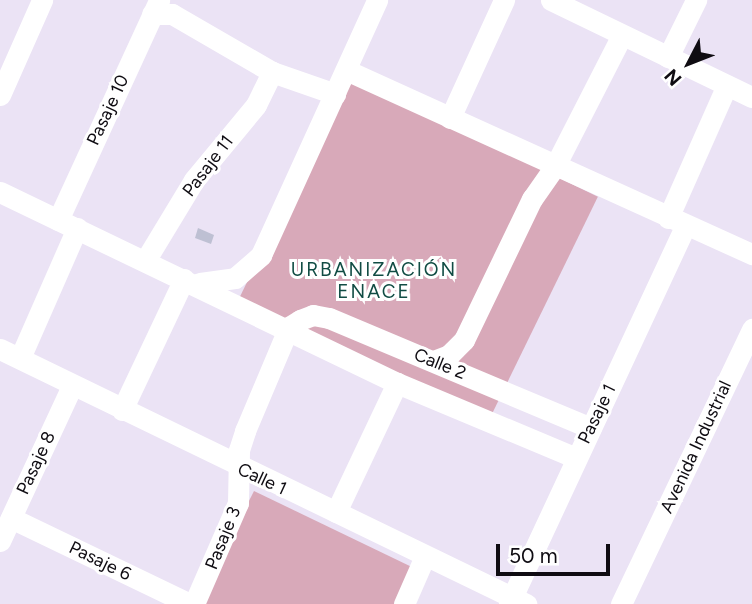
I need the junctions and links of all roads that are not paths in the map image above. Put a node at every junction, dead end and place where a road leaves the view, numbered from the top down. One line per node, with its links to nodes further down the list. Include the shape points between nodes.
1 (42, 0): 14 (street)
2 (377, 0): 9 (street)
3 (504, 0): 15 (street)
4 (551, 0): 7 (street)
5 (696, 0): 8 (street)
6 (155, 7): 10 (street, via 202,28); 19 (street, Pasaje 10)
7 (622, 35): 8 (street); 16 (street)
8 (668, 57): 11 (street)
9 (346, 70): 12 (street); 15 (street)
10 (272, 72): 12 (street); 21 (street, Pasaje 11, via 256,105 194,180)
11 (727, 85): 13 (street); 18 (street, Pasaje 1)
12 (335, 94): 22 (street, via 253,265 228,281)
13 (751, 94)
14 (0, 95)
15 (450, 118): 16 (street)
16 (555, 166): 18 (street); 27 (street, via 532,199 464,340)
17 (0, 192): 19 (street, Calle 2)
18 (677, 221): 20 (street); 31 (street, Pasaje 1)
19 (67, 224): 21 (street, Calle 2); 26 (street, Pasaje 10)
20 (752, 254)
21 (145, 261): 22 (street, Calle 2)
22 (189, 281): 23 (street, Calle 2); 30 (street)
23 (289, 327): 27 (street, Calle 2, via 313,316 329,318); 28 (street, Calle 2); 33 (street, Pasaje 3, via 239,450)
24 (752, 329): 41 (street, Avenida Industrial)
25 (0, 349): 26 (street, Calle 1)
26 (20, 358): 29 (street, Calle 1)
27 (436, 360): 31 (street, Calle 2)
28 (397, 383): 32 (street, Calle 2); 34 (street)
29 (72, 386): 30 (street, Calle 1); 35 (street, Pasaje 8)
30 (122, 410): 33 (street, Calle 1)
31 (591, 428): 32 (street, Pasaje 1)
32 (576, 458): 38 (street, Pasaje 1)
33 (241, 470): 34 (street, Calle 1); 39 (street, Pasaje 3, via 238,503)
34 (336, 512): 37 (street, Calle 1)
35 (11, 518): 36 (street, Pasaje 8); 39 (street, Pasaje 6)
36 (0, 541)
37 (425, 556): 38 (street, Calle 1); 40 (street)
38 (516, 602)
39 (192, 604)
40 (404, 604)
41 (621, 604)

